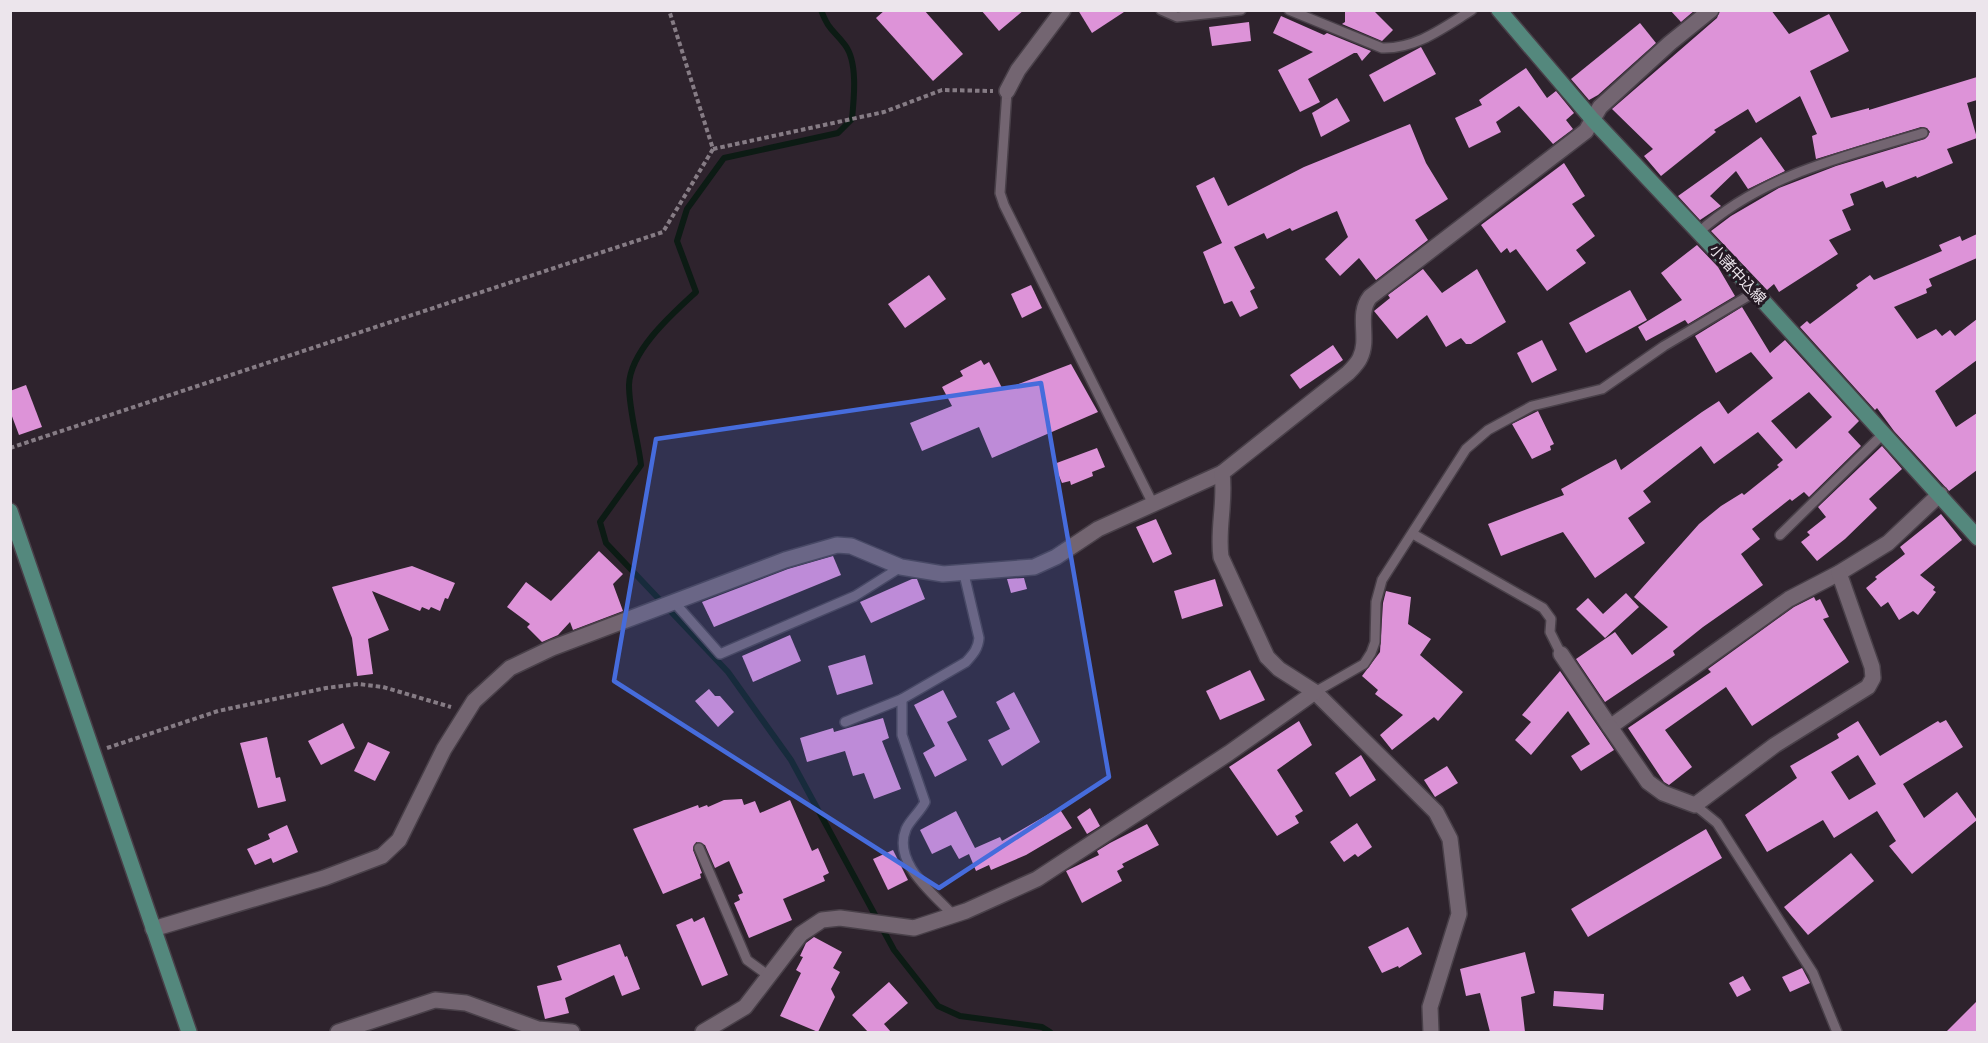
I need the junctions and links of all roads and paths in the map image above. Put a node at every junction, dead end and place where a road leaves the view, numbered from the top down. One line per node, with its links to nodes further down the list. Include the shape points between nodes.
1 (669, 10): 12 (path)
2 (1063, 10): 9 (street)
3 (1161, 10): 4 (lane, via 1177,17)
4 (1241, 10)
5 (1288, 10): 6 (lane, via 1382,48 1397,48 1428,37)
6 (1472, 10)
7 (1499, 10): 10 (main road, 小諸中込線)
8 (1711, 10): 10 (street, via 1608,99)
9 (1007, 91): 12 (path, via 942,90 884,112); 19 (lane, via 1000,193 1004,205)
10 (1593, 120): 13 (main road, 小諸中込線); 17 (street, via 1586,130 1370,297 1363,314 1360,359 1348,373)
11 (1923, 133): 13 (lane, via 1783,177 1722,211)
12 (713, 149): 16 (path, via 663,231)
13 (1699, 232): 14 (main road, 小諸中込線)
14 (1755, 292): 15 (main road, 小諸中込線); 21 (lane, via 1664,346 1602,390 1532,406 1488,430 1467,449)
15 (1884, 433): 18 (main road, 小諸中込線); 22 (lane)
16 (10, 448)
17 (1222, 473): 19 (street); 29 (street, via 1221,557 1267,657)
18 (1940, 494): 23 (main road, 小諸中込線); 25 (street, via 1888,543)
19 (1153, 504): 26 (street, via 1098,529 1034,567)
20 (10, 511): 34 (main road)
21 (1413, 534): 28 (lane, via 1543,608 1551,619 1550,632); 29 (lane, via 1382,580 1371,653 1364,664)
22 (1780, 535)
23 (1977, 537)
24 (901, 567): 26 (street); 27 (street, via 851,546 837,545 785,560); 27 (lane, via 855,596 720,654)
25 (1839, 573): 33 (street, via 1789,599); 35 (street, via 1872,667 1873,678 1868,687 1775,745)
26 (964, 574): 30 (lane, via 978,646 966,662)
27 (669, 604): 31 (street, via 510,668)
28 (1561, 654): 33 (street)
29 (1315, 692): 37 (street, via 1037,879); 44 (street, via 1436,812 1450,839 1459,914 1430,1007)
30 (902, 699): 32 (lane); 37 (lane, via 902,735 925,802 906,829 905,855 915,874)
31 (467, 711): 34 (path, via 383,687 347,685 218,711); 38 (street, via 391,850 324,878)
32 (845, 722)
33 (1610, 727): 35 (street, via 1648,782 1663,793)
34 (92, 753): 38 (main road)
35 (1695, 805): 45 (lane, via 1717,823 1789,934 1813,973)
36 (699, 848): 39 (lane, via 747,960)
37 (953, 915): 39 (street, via 914,928 840,918 811,924)
38 (153, 929): 40 (main road)
39 (769, 976): 43 (street, via 746,1007)
40 (189, 1032)
41 (338, 1032): 42 (street, via 435,1000 466,1003 538,1029)
42 (572, 1032)
43 (703, 1032)
44 (1431, 1032)
45 (1837, 1032)

